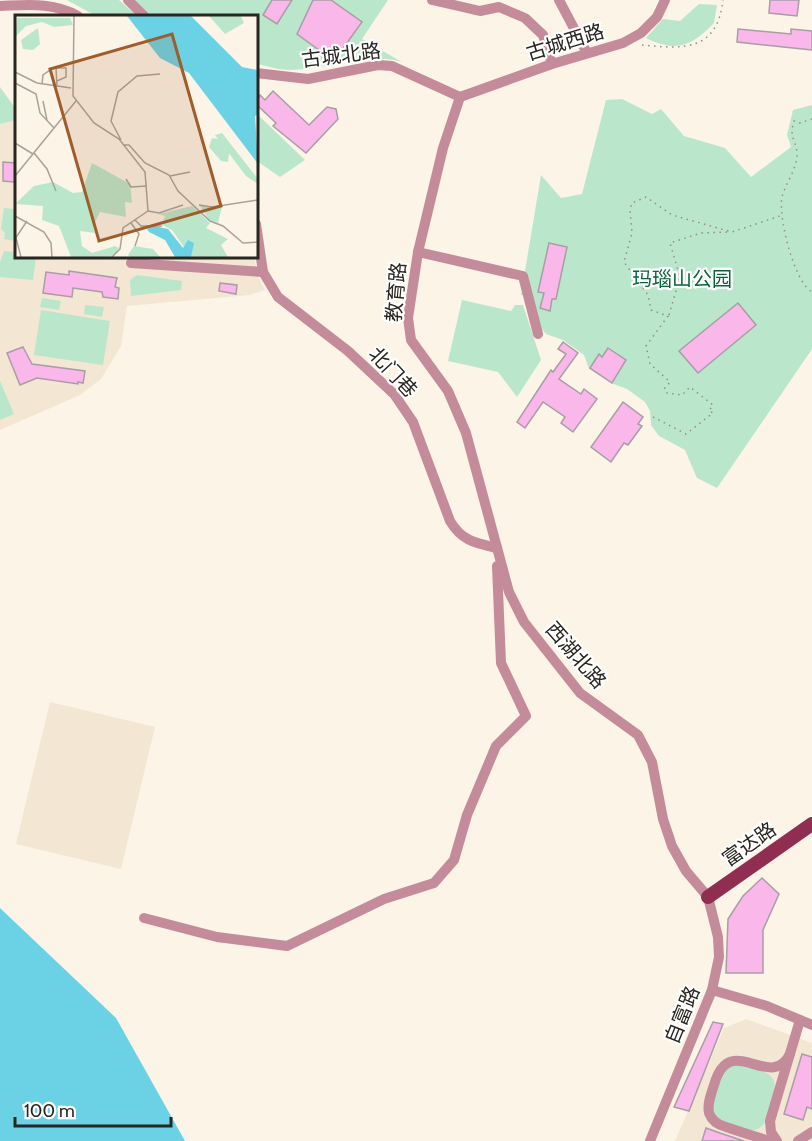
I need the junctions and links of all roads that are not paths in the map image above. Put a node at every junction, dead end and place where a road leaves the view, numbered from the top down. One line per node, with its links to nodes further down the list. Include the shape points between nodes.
1 (128, 0): 7 (street)
2 (432, 0): 9 (street, via 480,11 499,7 535,25 543,35)
3 (559, 0): 8 (street)
4 (665, 0): 8 (street, 古城西路, via 657,17 641,33 623,43)
5 (0, 6): 6 (street, via 51,6)
6 (75, 15)
7 (143, 15)
8 (587, 53): 9 (street, 古城西路)
9 (552, 64): 11 (street, 古城西路)
10 (258, 73): 11 (street, 古城北路, via 308,79 378,65 392,66)
11 (460, 97): 13 (street, 教育路, via 443,148)
12 (258, 238): 15 (street, 北门巷)
13 (418, 252): 16 (street, via 523,276); 17 (street, 教育路, via 408,318 411,340 448,391 466,433)
14 (131, 263): 15 (street)
15 (263, 272): 17 (street, 北门巷, via 278,297 348,351 394,394 413,422 458,534 471,543)
16 (538, 334)
17 (497, 548): 19 (street, 西湖北路, via 508,592 524,622 580,693 638,735 652,762 672,846 686,872); 20 (street, via 501,663 526,716 496,746 467,815 454,860 434,884 384,899 287,946 217,937)
18 (812, 824): 19 (main road, 富达路)
19 (708, 897): 21 (street, 自富路, via 718,947)
20 (144, 918)
21 (712, 990): 22 (street); 30 (street, 自富路)
22 (800, 1020): 23 (street); 24 (street)
23 (812, 1025)
24 (790, 1054): 25 (street, via 780,1065); 26 (street)
25 (766, 1068): 26 (street, via 776,1077); 29 (street, via 740,1060 728,1062 718,1071 709,1100 710,1114 716,1123)
26 (778, 1092): 27 (street)
27 (770, 1121): 29 (street, via 761,1131); 32 (street)
28 (812, 1132): 33 (street)
29 (747, 1134): 31 (street)
30 (650, 1141)
31 (770, 1141)
32 (777, 1141)
33 (798, 1141)

